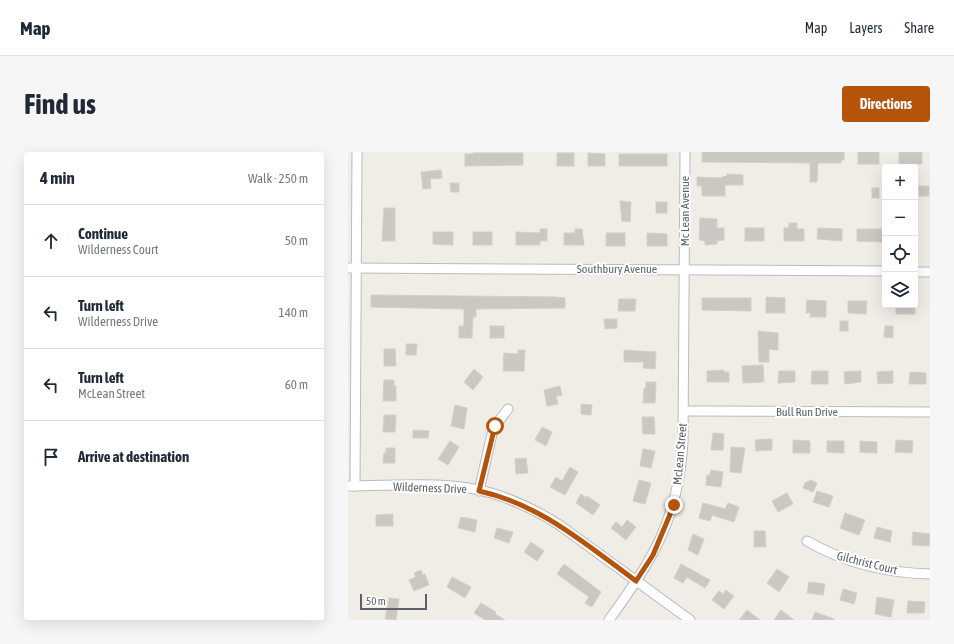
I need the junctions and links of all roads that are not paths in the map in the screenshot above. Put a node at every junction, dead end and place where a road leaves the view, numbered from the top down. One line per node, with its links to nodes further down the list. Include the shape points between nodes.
1 (357, 152): 3 (street)
2 (685, 152): 4 (street, Mc Lean Avenue)
3 (352, 268): 4 (street, Southbury Avenue); 11 (street)
4 (684, 270): 5 (street, Southbury Avenue); 9 (street, McLean Street)
5 (882, 271)
6 (918, 272): 7 (street)
7 (930, 272)
8 (508, 409): 12 (street, via 492,434)
9 (684, 411): 10 (street, Bull Run Drive); 15 (street, McLean Street, via 682,463 674,505 653,555)
10 (930, 412)
11 (352, 486): 12 (street, Wilderness Drive, via 438,486)
12 (479, 491): 15 (street, Wilderness Drive, via 510,500 545,516)
13 (807, 541): 14 (street, Gilchrist Court, via 829,554 866,566)
14 (930, 574)
15 (636, 581): 16 (street, McLean Street); 17 (street, Wilderness Drive)
16 (610, 620)
17 (690, 620)

